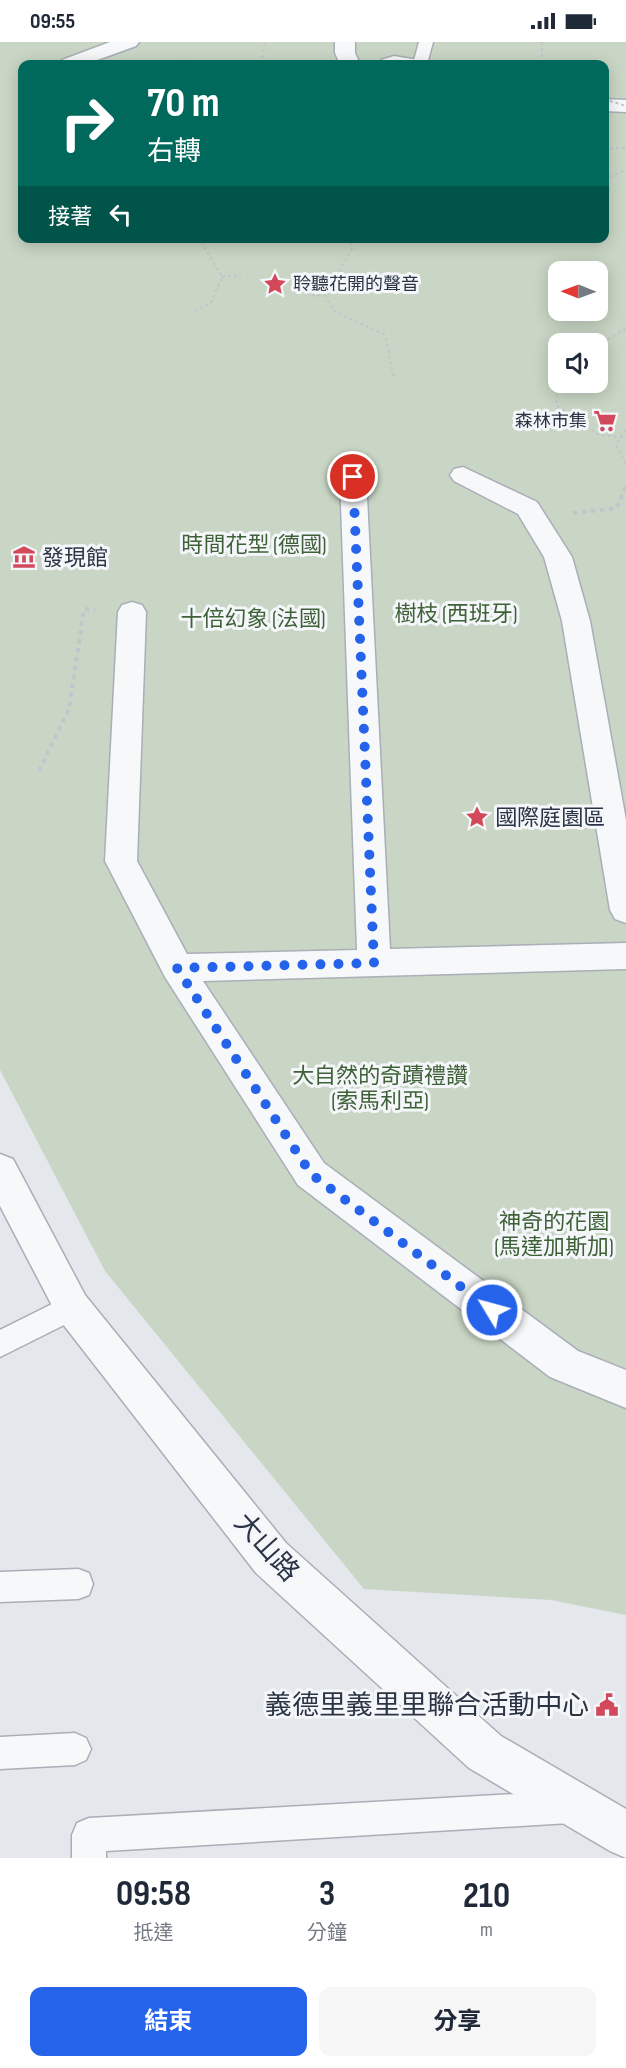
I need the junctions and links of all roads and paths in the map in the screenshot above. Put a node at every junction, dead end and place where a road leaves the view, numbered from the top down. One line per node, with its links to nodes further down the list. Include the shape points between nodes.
1 (129, 42): 6 (street)
2 (265, 42): 7 (path)
3 (345, 42): 8 (street)
4 (426, 42): 9 (lane)
5 (542, 42): 10 (path)
6 (80, 60)
7 (262, 60)
8 (348, 60)
9 (421, 60)
10 (542, 60)
11 (609, 101): 13 (path, bridge)
12 (609, 105): 13 (street)
13 (626, 106)
14 (609, 148): 15 (path)
15 (626, 148)
16 (626, 170): 17 (path)
17 (609, 177)
18 (202, 243): 20 (path)
19 (350, 243): 23 (path, via 353,247)
20 (222, 277): 21 (path); 24 (path, via 211,303)
21 (241, 277)
22 (306, 293): 23 (path)
23 (325, 295): 27 (path, via 334,311 385,335)
24 (195, 311)
25 (626, 329): 26 (path)
26 (608, 339)
27 (394, 379)
28 (557, 393): 30 (path, via 556,405 599,435)
29 (626, 430): 30 (path)
30 (622, 437): 31 (path, via 616,445)
31 (626, 464)
32 (463, 476): 35 (street)
33 (353, 477): 40 (street)
34 (626, 486): 35 (path, via 617,508 577,514)
35 (528, 508): 38 (street, via 558,557 576,621)
36 (132, 612): 37 (path, via 84,609 69,709); 41 (street, via 121,861)
37 (39, 771)
38 (626, 910)
39 (626, 956): 40 (street)
40 (374, 963): 41 (street)
41 (177, 968): 45 (street, via 311,1174 564,1364)
42 (0, 1170): 43 (street, 大山路)
43 (72, 1307): 44 (lane); 50 (street, 大山路, via 271,1558 485,1752)
44 (0, 1344)
45 (626, 1389)
46 (78, 1584): 47 (lane)
47 (0, 1587)
48 (75, 1749): 49 (lane)
49 (0, 1753)
50 (577, 1807): 51 (street, 大山路); 52 (lane, via 89,1835)
51 (626, 1835)
52 (89, 1858)

